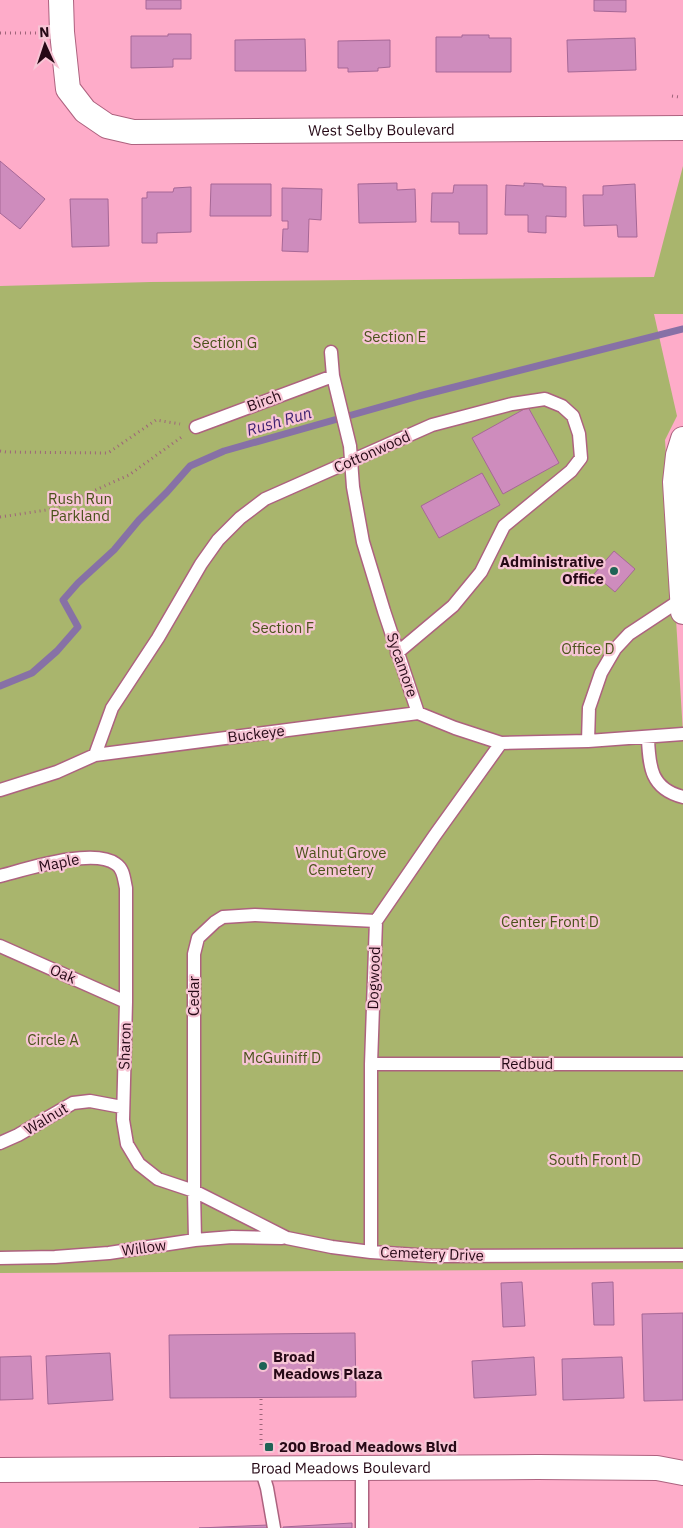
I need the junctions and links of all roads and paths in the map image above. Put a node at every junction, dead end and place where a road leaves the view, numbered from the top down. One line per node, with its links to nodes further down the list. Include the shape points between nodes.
1 (61, 0): 2 (street, West Selby Boulevard)
2 (62, 32): 3 (path); 6 (street, West Selby Boulevard, via 68,88 85,111 107,126 133,132)
3 (0, 33)
4 (672, 96): 5 (path)
5 (679, 97)
6 (683, 128)
7 (331, 352): 8 (lane, Sycamore)
8 (333, 376): 9 (lane, Birch); 12 (lane, Sycamore)
9 (196, 427): 11 (path, via 156,420 108,453); 13 (path, via 129,475 53,509)
10 (683, 440): 14 (street, via 675,482)
11 (0, 451)
12 (351, 462): 15 (lane, Sycamore, via 363,542); 15 (lane, Cottonwood, via 432,424 545,399 562,406 572,416 579,434 581,458 571,471 504,526 481,572 453,606); 21 (lane, Cottonwood, via 266,499 218,540 112,708)
13 (0, 518)
14 (682, 605): 19 (lane, via 629,634 616,649 600,673 589,708)
15 (398, 653): 16 (lane, Sycamore)
16 (418, 713): 20 (lane, Sycamore); 21 (lane, Buckeye)
17 (683, 734): 18 (lane, Sycamore)
18 (648, 738): 19 (lane, Sycamore); 23 (lane, via 649,757 657,784 671,794)
19 (588, 741): 20 (lane, Sycamore)
20 (502, 743): 26 (lane)
21 (95, 755): 22 (lane)
22 (0, 790)
23 (683, 797)
24 (117, 864): 25 (lane, Maple, via 99,857 77,858); 28 (lane, Sharon, via 123,872 126,888)
25 (0, 876)
26 (376, 921): 29 (lane, Dogwood); 33 (lane, Cedar, via 255,915 223,917 198,938 194,954)
27 (0, 946): 28 (lane, Oak)
28 (126, 1002): 31 (lane, Sharon)
29 (371, 1064): 30 (lane, Redbud); 36 (lane, Dogwood)
30 (683, 1064)
31 (122, 1107): 32 (lane, Walnut, via 90,1101 73,1103); 33 (lane, Sharon, via 127,1144 138,1164 158,1179)
32 (0, 1143)
33 (194, 1191): 34 (lane, Cemetery Drive); 35 (lane, Cedar)
34 (287, 1238): 35 (lane, Willow); 36 (lane, Cemetery Drive)
35 (195, 1240): 38 (lane, Willow, via 55,1258)
36 (371, 1252): 37 (lane, Cemetery Drive, via 441,1256)
37 (683, 1255)
38 (0, 1258)
39 (262, 1397): 40 (path)
40 (261, 1459): 41 (street, Broad Meadows Boulevard); 42 (street, Broad Meadows Boulevard); 44 (lane)
41 (362, 1468): 43 (street, Broad Meadows Boulevard, via 640,1467); 45 (lane)
42 (0, 1470)
43 (683, 1473)
44 (274, 1528)
45 (362, 1528)

